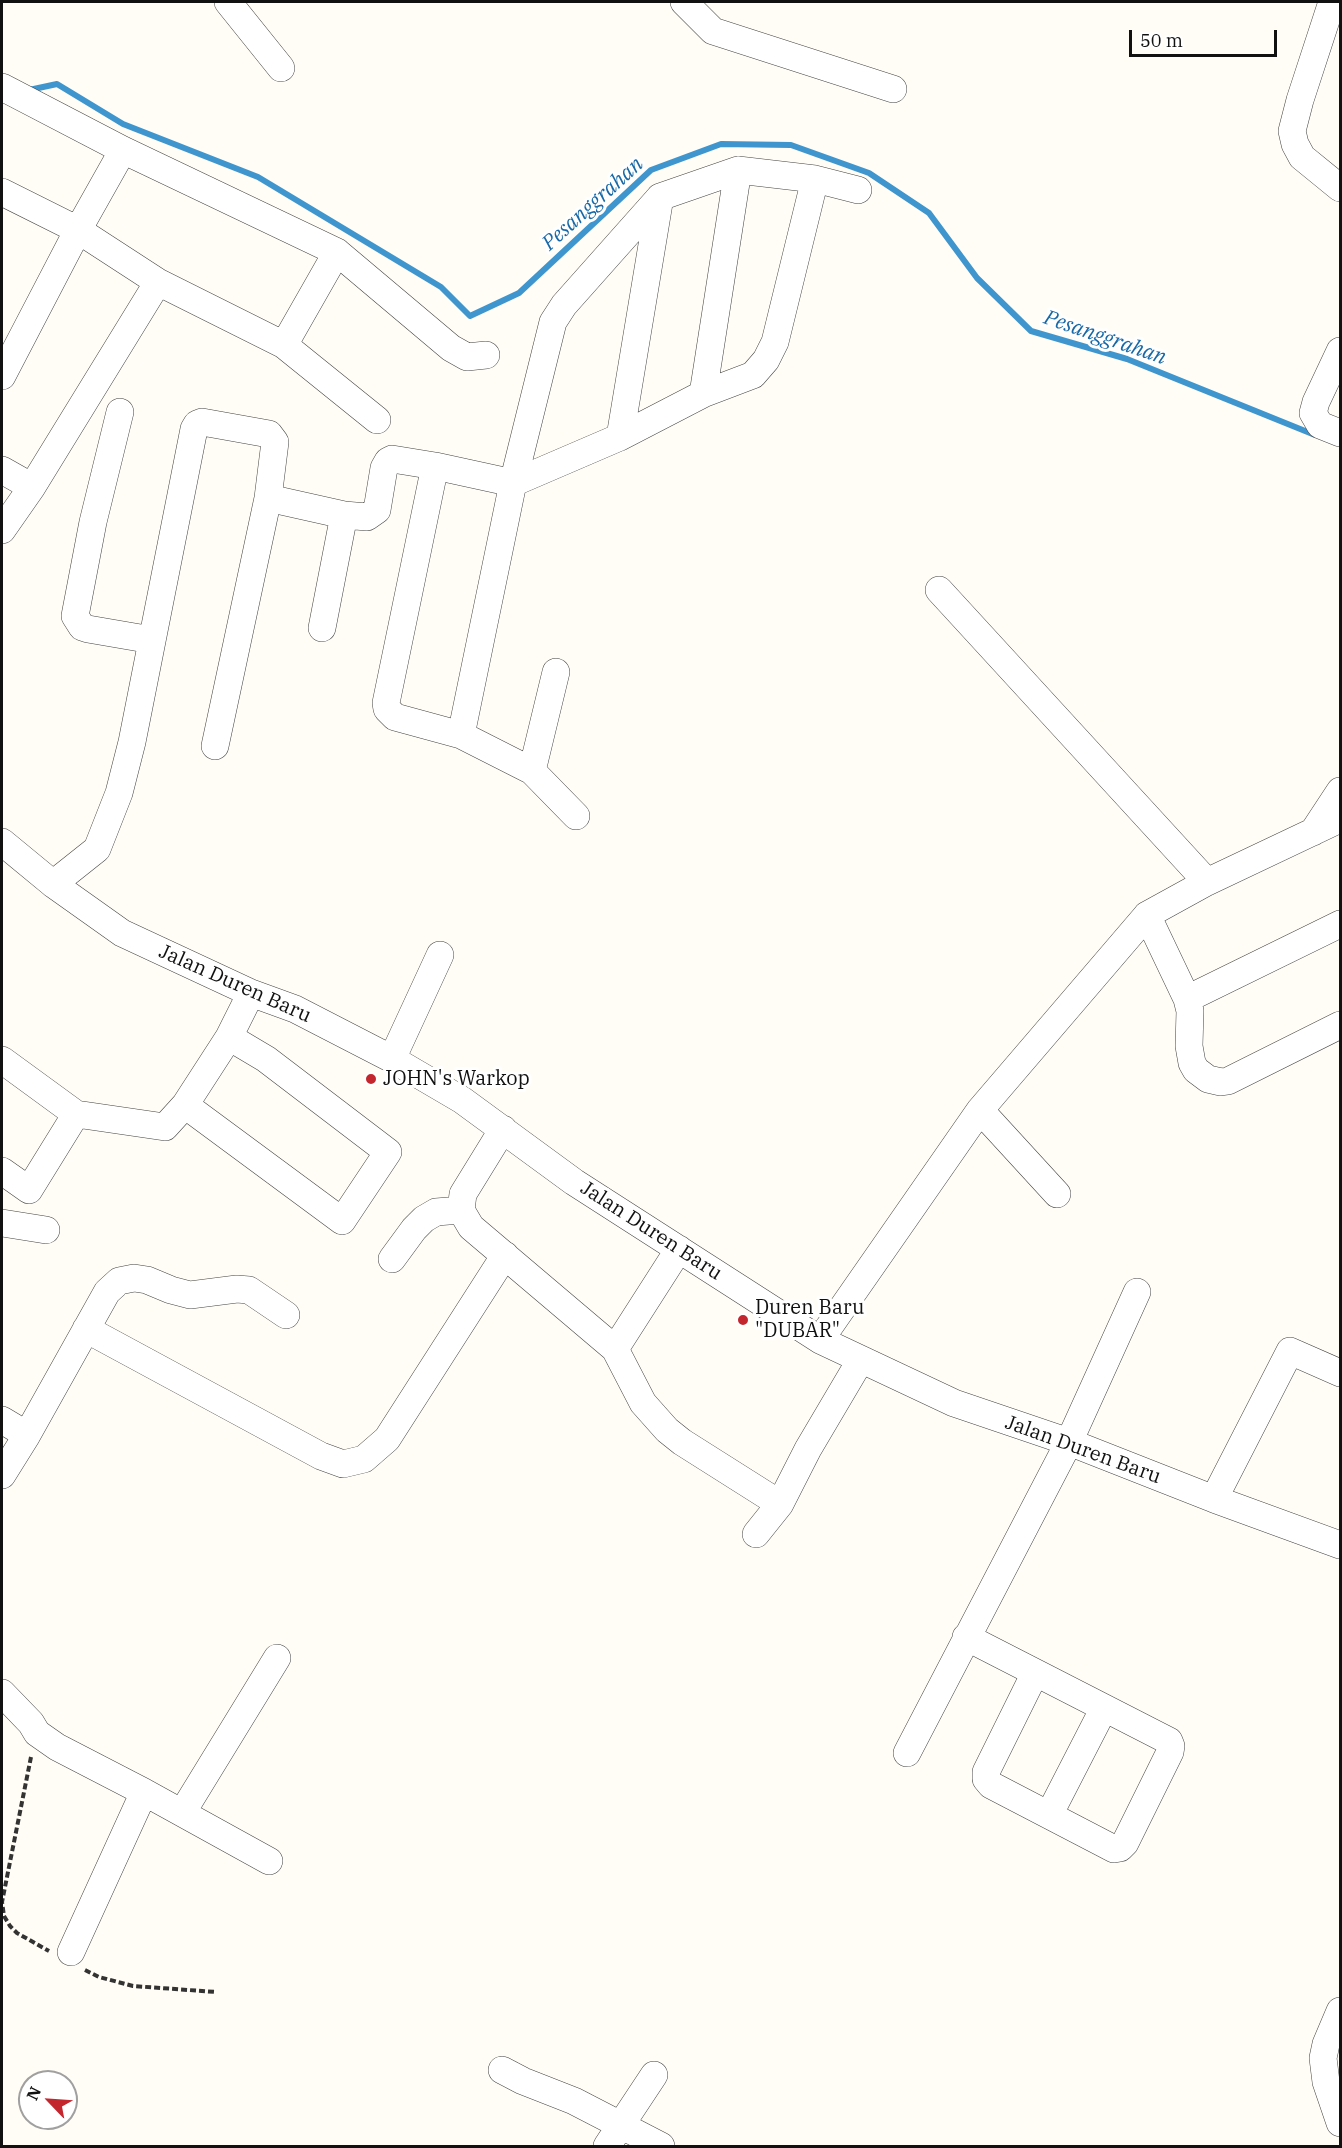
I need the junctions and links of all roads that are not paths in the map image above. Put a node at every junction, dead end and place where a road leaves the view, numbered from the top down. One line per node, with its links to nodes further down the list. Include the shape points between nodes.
1 (228, 2): 4 (street)
2 (684, 2): 6 (street, via 713,31)
3 (1332, 2): 10 (street, via 1292,131 1302,157)
4 (281, 68)
5 (2, 87): 7 (street)
6 (893, 89)
7 (123, 150): 14 (street); 15 (street)
8 (738, 170): 9 (street); 13 (street); 21 (street)
9 (815, 179): 11 (street); 21 (street, via 775,342 766,360 753,375)
10 (1341, 188)
11 (858, 190)
12 (2, 192): 14 (street)
13 (660, 197): 25 (street); 28 (street, via 553,322)
14 (78, 230): 16 (street); 20 (street)
15 (337, 252): 17 (street); 19 (street, via 451,348 467,357)
16 (158, 282): 17 (street); 29 (street)
17 (284, 345): 23 (street)
18 (1341, 351): 24 (street, via 1313,413 1320,424)
19 (486, 355)
20 (2, 376)
21 (703, 394): 25 (street)
22 (120, 412): 35 (street, via 75,616 88,629)
23 (377, 420)
24 (1341, 433)
25 (620, 437): 28 (street)
26 (435, 466): 28 (street); 31 (street, via 388,461 374,514); 37 (street, via 386,703 395,717)
27 (2, 471): 29 (street)
28 (513, 483): 37 (street)
29 (32, 487): 32 (street)
30 (268, 498): 31 (street); 35 (street, via 273,437 197,424); 38 (street)
31 (344, 515): 34 (street)
32 (2, 530)
33 (939, 590): 45 (street)
34 (322, 628)
35 (152, 640): 46 (street, via 130,751 111,818 97,849)
36 (556, 672): 39 (street)
37 (461, 735): 39 (street)
38 (215, 746)
39 (532, 771): 41 (street)
40 (1341, 791): 43 (street)
41 (576, 816)
42 (1341, 819): 43 (street)
43 (1312, 833): 45 (street)
44 (2, 842): 46 (street, Jalan Duren Baru)
45 (1207, 882): 47 (street)
46 (54, 884): 50 (street, Jalan Duren Baru, via 122,933)
47 (1148, 915): 51 (street); 57 (street)
48 (1341, 924): 51 (street)
49 (440, 954): 54 (street)
50 (251, 993): 53 (street); 54 (street, Jalan Duren Baru, via 296,1009)
51 (1187, 999): 52 (street, via 1192,1063 1202,1076 1215,1082 1228,1081)
52 (1341, 1025)
53 (229, 1037): 56 (street); 56 (street, via 266,1059 388,1152 342,1221)
54 (392, 1059): 59 (street, Jalan Duren Baru)
55 (2, 1060): 58 (street)
56 (185, 1105): 58 (street, via 165,1127)
57 (980, 1110): 61 (street); 71 (street)
58 (76, 1114): 60 (street, via 30,1190)
59 (503, 1129): 62 (street, via 469,1183); 65 (street, Jalan Duren Baru, via 574,1182)
60 (2, 1171)
61 (1057, 1194)
62 (461, 1210): 66 (street, via 471,1227); 67 (street, via 436,1212 424,1219)
63 (2, 1223): 64 (street)
64 (46, 1230)
65 (679, 1249): 71 (street, Jalan Duren Baru); 72 (street)
66 (504, 1255): 70 (street, via 387,1439 364,1459 343,1464 321,1456); 72 (street)
67 (392, 1259)
68 (1137, 1292): 77 (street)
69 (286, 1315): 70 (street, via 249,1290 190,1295 134,1278 119,1281 108,1292)
70 (86, 1329): 76 (street)
71 (820, 1340): 73 (street, Jalan Duren Baru)
72 (615, 1349): 80 (street, via 643,1403 667,1430)
73 (860, 1361): 77 (street, Jalan Duren Baru, via 954,1403); 80 (street)
74 (1341, 1372): 79 (street, via 1290,1352)
75 (2, 1420): 76 (street)
76 (27, 1435): 78 (street)
77 (1069, 1442): 79 (street, Jalan Duren Baru); 83 (street)
78 (2, 1474)
79 (1214, 1499): 82 (street, Jalan Duren Baru)
80 (780, 1504): 81 (street)
81 (756, 1534)
82 (1341, 1545)
83 (966, 1637): 85 (street); 88 (street)
84 (277, 1658): 90 (street)
85 (1035, 1673): 87 (street); 91 (street, via 986,1779)
86 (2, 1693): 89 (street, via 47,1740)
87 (1104, 1708): 91 (street); 91 (street, via 1169,1741 1171,1746 1125,1844 1114,1849)
88 (907, 1753)
89 (144, 1792): 90 (street); 93 (street)
90 (182, 1813): 92 (street)
91 (1049, 1815)
92 (269, 1861)
93 (71, 1952)
94 (1341, 2012): 97 (street, via 1323,2058 1326,2082)
95 (502, 2070): 98 (street, via 574,2102)
96 (654, 2075): 98 (street)
97 (1341, 2123)
98 (614, 2136): 99 (street)
99 (661, 2146)

